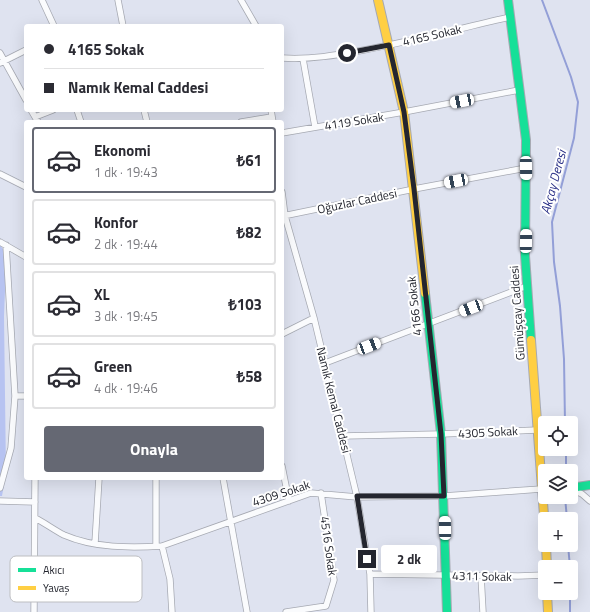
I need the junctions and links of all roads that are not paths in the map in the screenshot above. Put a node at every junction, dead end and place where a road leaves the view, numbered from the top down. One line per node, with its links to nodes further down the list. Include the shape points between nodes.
1 (118, 0): 8 (street)
2 (241, 0): 9 (street)
3 (378, 0): 10 (street, 4166 Sokak)
4 (508, 0): 6 (street, Gümüşçay Caddesi)
5 (44, 2): 7 (street)
6 (510, 16): 10 (street, 4165 Sokak); 16 (street, Gümüşçay Caddesi)
7 (53, 24)
8 (123, 24)
9 (255, 24)
10 (389, 45): 14 (street, 4165 Sokak, via 332,56); 19 (street, 4166 Sokak)
11 (24, 51): 15 (street)
12 (0, 53): 15 (street)
13 (284, 58): 14 (street, 4165 Sokak)
14 (303, 58): 21 (street)
15 (2, 62): 17 (street)
16 (519, 90): 19 (street, 4119 Sokak); 23 (street, Gümüşçay Caddesi, via 526,140)
17 (24, 97)
18 (49, 112): 20 (street)
19 (404, 112): 21 (street, 4119 Sokak); 26 (street, 4166 Sokak)
20 (36, 119)
21 (315, 127): 22 (street, 4119 Sokak)
22 (284, 133)
23 (526, 168): 26 (street, Oğuzlar Caddesi); 31 (street, Gümüşçay Caddesi)
24 (0, 174): 25 (street)
25 (24, 186)
26 (414, 189): 27 (street, Oğuzlar Caddesi); 33 (street, 4166 Sokak)
27 (284, 216): 32 (street, Namık Kemal Caddesi)
28 (0, 242): 29 (street)
29 (6, 245): 30 (street); 36 (street)
30 (24, 256)
31 (527, 286): 33 (street); 38 (street, Gümüşçay Caddesi)
32 (314, 318): 34 (street); 35 (street, Namık Kemal Caddesi)
33 (428, 324): 35 (street); 39 (street, 4166 Sokak)
34 (284, 333)
35 (325, 363): 40 (street, Namık Kemal Caddesi)
36 (15, 396): 37 (street); 48 (street, via 11,448)
37 (24, 396)
38 (537, 430): 39 (street, 4305 Sokak); 41 (street, Gümüşçay Caddesi)
39 (441, 434): 40 (street, 4305 Sokak); 54 (street, 4166 Sokak)
40 (342, 436): 53 (street, Namık Kemal Caddesi)
41 (540, 464)
42 (284, 476): 56 (street)
43 (35, 480): 58 (street)
44 (99, 480): 61 (street)
45 (156, 480): 62 (street)
46 (223, 480): 60 (street)
47 (590, 485): 49 (street)
48 (0, 488)
49 (578, 488)
50 (538, 489): 54 (street, 4309 Sokak)
51 (578, 492): 57 (street)
52 (321, 493): 53 (street, 4309 Sokak); 56 (street, 4309 Sokak, via 311,493); 70 (street, 4516 Sokak, via 334,580)
53 (357, 496): 54 (street, 4309 Sokak); 64 (street, Namık Kemal Caddesi)
54 (444, 496): 66 (street, 4166 Sokak)
55 (0, 501): 58 (street)
56 (289, 501): 60 (street, 4309 Sokak)
57 (590, 501)
58 (35, 502): 59 (street)
59 (35, 518): 61 (street, 4309 Sokak, via 64,534); 63 (street)
60 (230, 522): 62 (street, 4309 Sokak); 73 (street)
61 (95, 543): 62 (street, 4309 Sokak, via 126,547)
62 (159, 546): 72 (street, via 170,579)
63 (35, 556)
64 (370, 574): 66 (street, 4311 Sokak); 76 (street, Namık Kemal Caddesi)
65 (538, 575): 67 (street, 4311 Sokak)
66 (446, 576): 67 (street, 4311 Sokak); 77 (street, 4166 Sokak)
67 (481, 576): 78 (street)
68 (547, 600): 79 (street)
69 (34, 602): 71 (street)
70 (326, 606): 74 (street); 75 (street, 4516 Sokak)
71 (34, 612)
72 (172, 612)
73 (247, 612)
74 (286, 612)
75 (324, 612)
76 (371, 612)
77 (447, 612)
78 (483, 612)
79 (548, 612)

